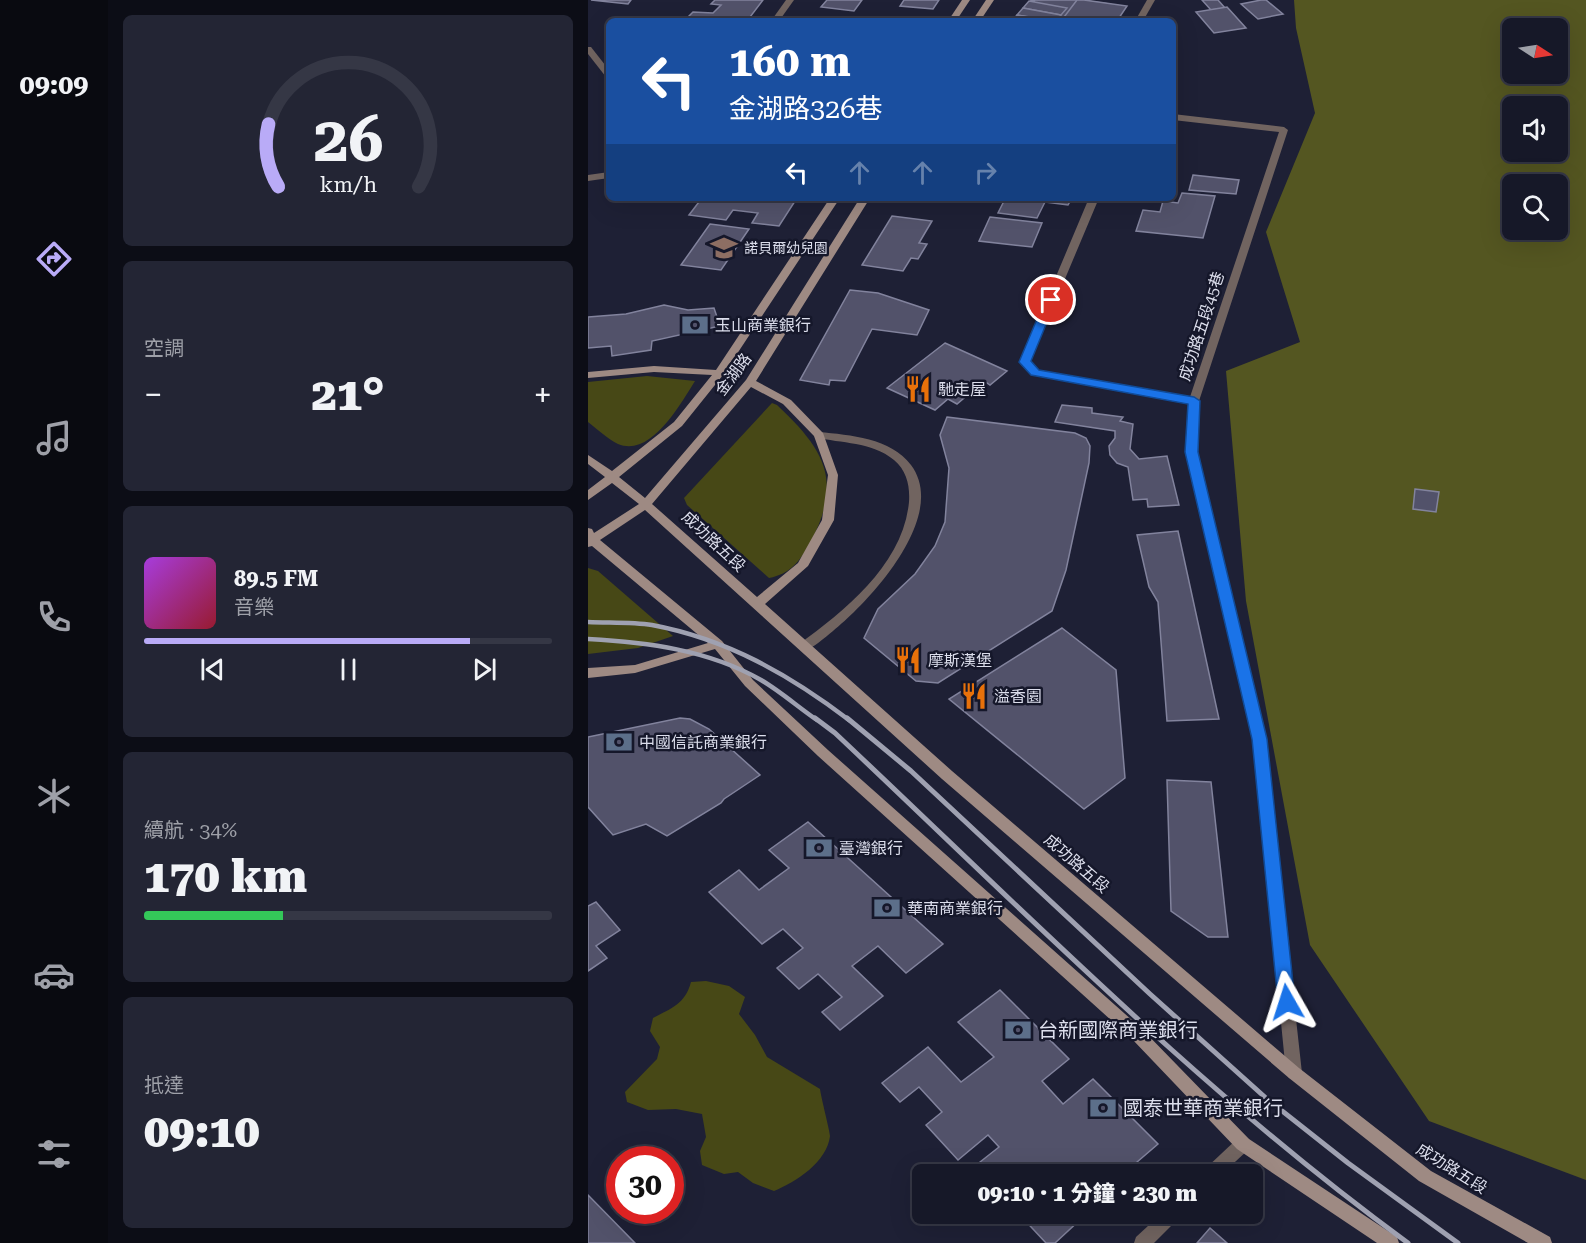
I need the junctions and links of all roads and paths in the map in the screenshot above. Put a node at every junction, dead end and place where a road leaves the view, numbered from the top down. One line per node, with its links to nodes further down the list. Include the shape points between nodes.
1 (790, 0): 5 (street)
2 (966, 0): 6 (main road)
3 (990, 0): 7 (main road)
4 (1151, 0): 8 (street)
5 (777, 18)
6 (954, 18)
7 (978, 18)
8 (1141, 18)
9 (588, 49): 10 (street)
10 (606, 71)
11 (1176, 117): 20 (street, 成功路五段45巷, via 1284,130)
12 (606, 175): 13 (street)
13 (588, 178)
14 (833, 201): 17 (main road, 金湖路)
15 (863, 201): 19 (main road, 金湖路)
16 (1093, 201): 20 (street, via 1025,362 1035,372)
17 (719, 373): 18 (main road, via 673,368); 23 (main road, 金湖路, via 678,424)
18 (588, 375)
19 (750, 382): 21 (main road, via 787,402); 25 (main road, 金湖路)
20 (1194, 401): 31 (street, 成功路五段45巷, via 1192,452 1259,739)
21 (819, 435): 27 (main road, via 833,475 828,520 802,566); 29 (street, via 863,442 894,456 907,467 915,484 915,503 909,530 875,585 830,628)
22 (588, 458): 23 (main road, 成功路五段)
23 (613, 477): 24 (main road, 金湖路); 25 (main road, 成功路五段)
24 (588, 496)
25 (646, 504): 26 (main road, 金湖路); 27 (main road, 成功路五段)
26 (589, 538): 28 (main road)
27 (756, 605): 29 (main road, 成功路五段)
28 (718, 644): 30 (main road, via 635,669); 32 (main road, via 757,690 832,761 1137,1034)
29 (803, 646): 31 (main road, 成功路五段)
30 (588, 673)
31 (1294, 1073): 37 (main road, 成功路五段, via 1425,1176)
32 (1243, 1144): 33 (street); 36 (main road)
33 (1222, 1164)
34 (1162, 1224): 35 (street)
35 (1142, 1243)
36 (1391, 1243)
37 (1544, 1243)

